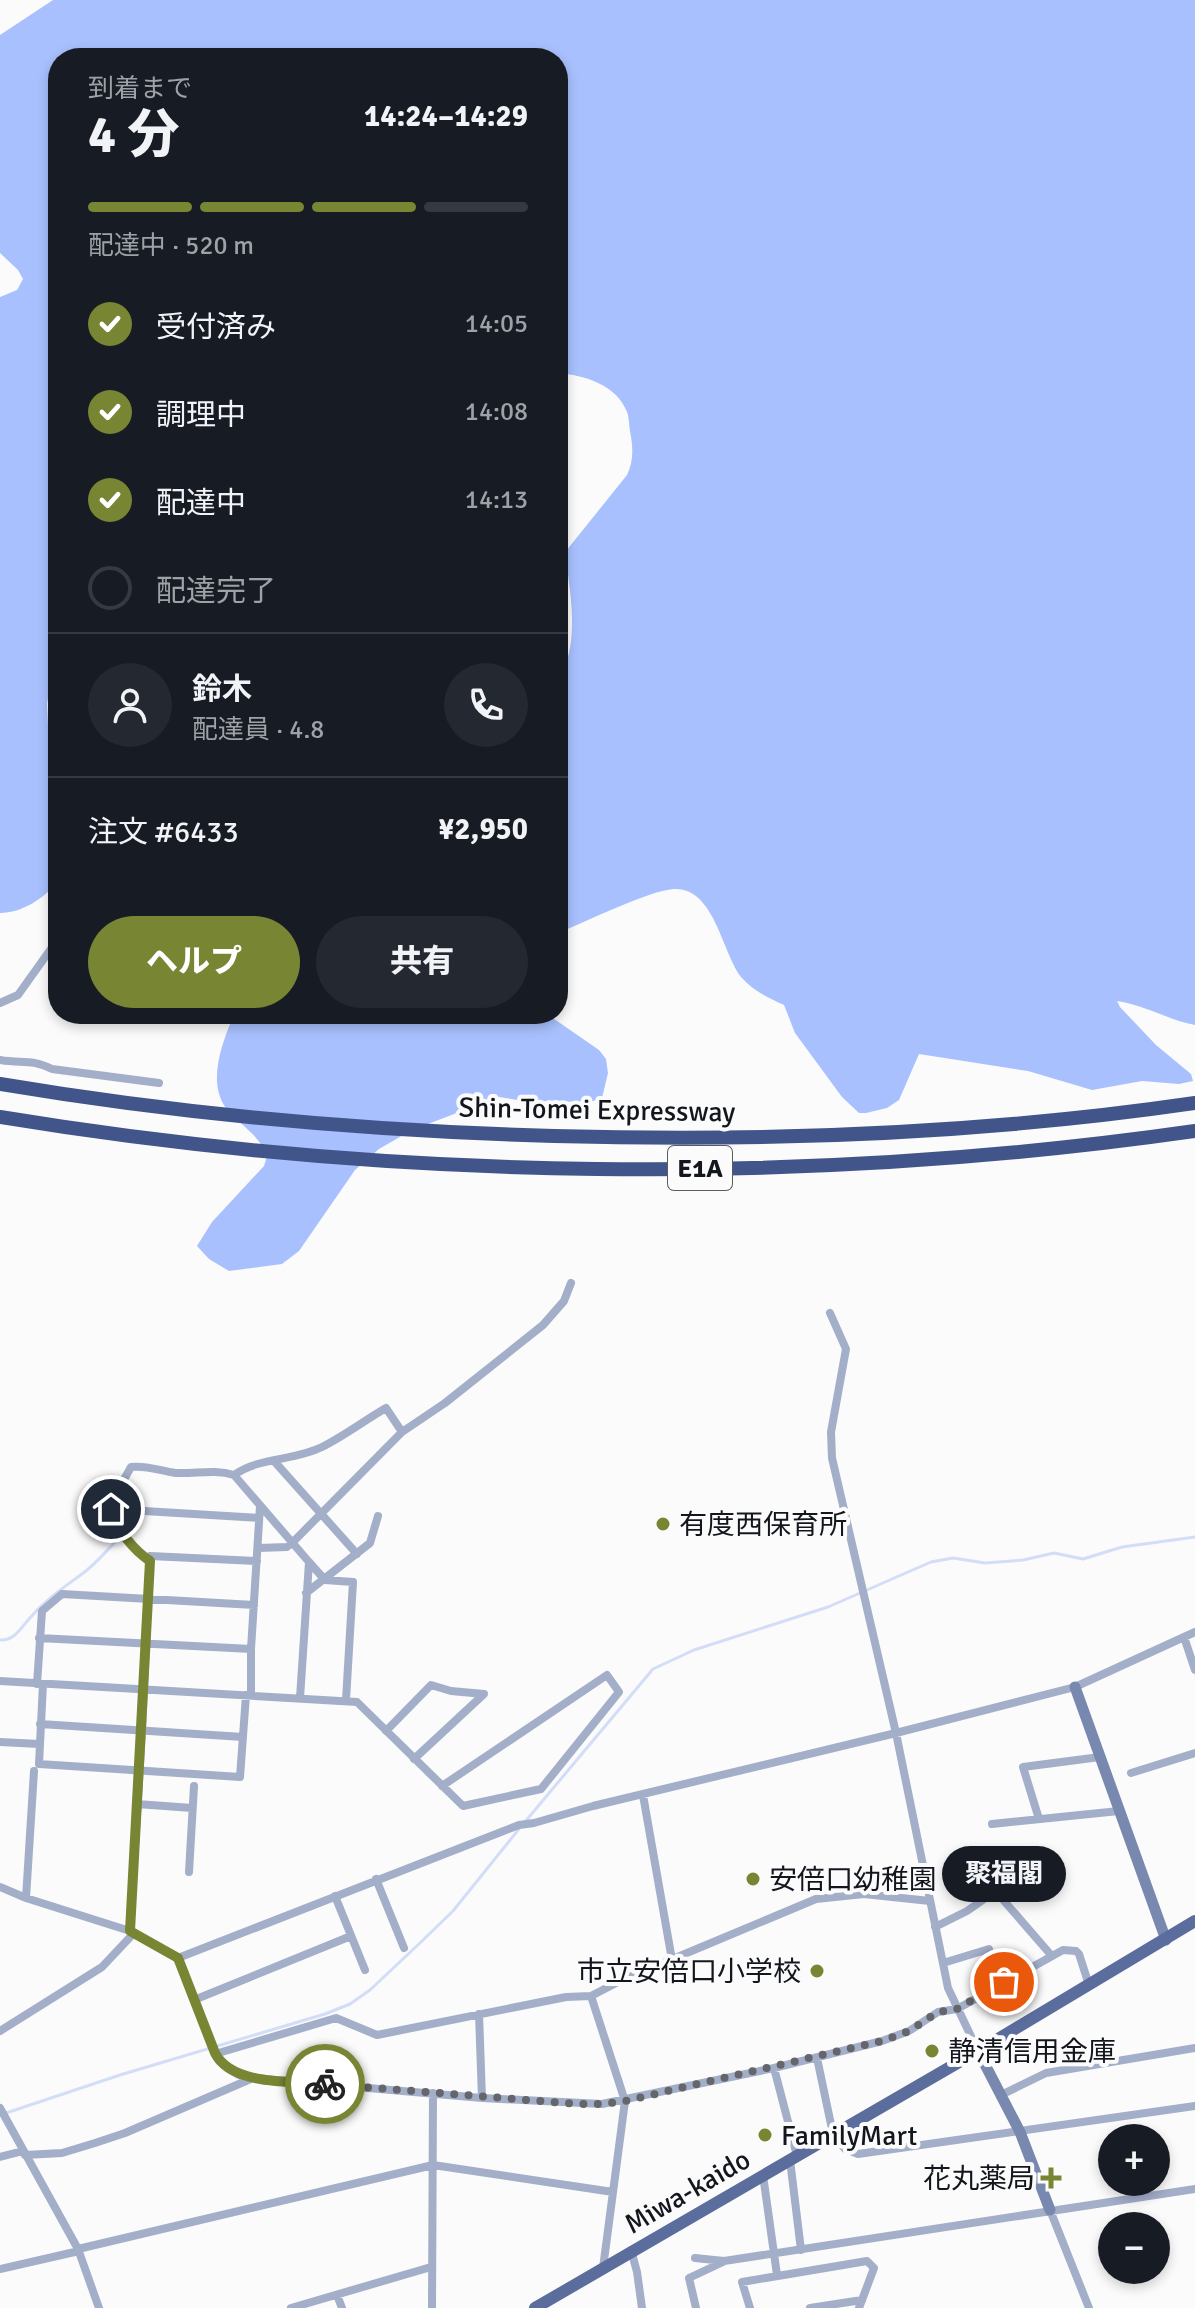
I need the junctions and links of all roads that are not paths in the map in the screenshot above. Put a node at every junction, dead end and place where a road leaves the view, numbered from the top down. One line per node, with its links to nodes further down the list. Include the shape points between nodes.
1 (48, 953): 2 (street, via 18,995)
2 (0, 1003)
3 (0, 1060): 4 (street, via 36,1061 52,1069)
4 (159, 1083)
5 (0, 1084): 6 (highway, Shin-Tomei Expressway / E1A, via 285,1122 619,1138 893,1133)
6 (1195, 1103)
7 (0, 1117): 8 (highway, Shin-Tomei Expressway / E1A, via 273,1153 615,1169 915,1159)
8 (1195, 1131)
9 (571, 1283): 11 (street, via 564,1301 543,1325)
10 (830, 1313): 45 (street, via 846,1349 831,1432 832,1458)
11 (402, 1432): 12 (street, via 386,1408 321,1448); 16 (street)
12 (274, 1461): 13 (street, via 246,1466); 16 (street)
13 (234, 1475): 14 (street); 15 (street, via 131,1467)
14 (260, 1506): 18 (street); 19 (street)
15 (111, 1509): 18 (street); 22 (street, via 123,1535)
16 (321, 1513): 19 (street); 21 (street)
17 (378, 1516): 21 (street, via 370,1543)
18 (259, 1518): 20 (street)
19 (292, 1543): 20 (street); 24 (street)
20 (258, 1548): 23 (street)
21 (357, 1554): 25 (street)
22 (150, 1561): 23 (street, via 150,1556); 27 (street)
23 (257, 1561): 28 (street)
24 (309, 1562): 25 (street); 26 (street)
25 (325, 1580): 26 (street); 41 (street, via 353,1582)
26 (306, 1593): 40 (street)
27 (149, 1600): 28 (street); 31 (street, via 62,1594 42,1611); 32 (street)
28 (254, 1605): 33 (street)
29 (1195, 1632): 30 (street)
30 (1184, 1637): 34 (street); 37 (street)
31 (39, 1638): 32 (street); 36 (street)
32 (145, 1644): 33 (street); 38 (street)
33 (251, 1649): 39 (street)
34 (1195, 1670)
35 (0, 1681): 36 (street)
36 (40, 1684): 38 (street); 42 (street)
37 (1075, 1687): 45 (street); 50 (street)
38 (144, 1691): 39 (street); 43 (street)
39 (248, 1695): 40 (street); 46 (street)
40 (300, 1698): 41 (street)
41 (346, 1700): 44 (street, via 357,1702)
42 (40, 1724): 43 (street); 48 (street)
43 (142, 1731): 46 (street); 53 (street)
44 (386, 1731): 51 (street); 51 (street, via 431,1685 484,1694)
45 (896, 1733): 57 (street); 70 (street)
46 (243, 1737): 53 (street, via 240,1777)
47 (0, 1742): 48 (street)
48 (39, 1744): 53 (street, via 39,1764)
49 (1195, 1753): 54 (street)
50 (1100, 1757): 60 (street); 61 (street, via 1023,1767)
51 (414, 1759): 56 (street)
52 (34, 1771): 69 (street)
53 (139, 1771): 58 (street)
54 (1131, 1773)
55 (194, 1786): 59 (street)
56 (442, 1786): 56 (street, via 463,1806 541,1789 619,1692 607,1675)
57 (643, 1795): 65 (street, via 519,1825); 80 (street)
58 (137, 1804): 59 (street); 73 (street)
59 (192, 1808): 63 (street)
60 (1119, 1811): 61 (street); 75 (street)
61 (1039, 1819): 62 (street)
62 (992, 1824)
63 (189, 1872)
64 (1005, 1877): 67 (street)
65 (376, 1879): 68 (street); 76 (street)
66 (0, 1887): 69 (street)
67 (997, 1890): 72 (street); 78 (street)
68 (335, 1896): 74 (street); 79 (street)
69 (26, 1898): 73 (street)
70 (930, 1901): 72 (street); 80 (street, via 864,1894 816,1899)
71 (1195, 1921): 75 (main road, Miwa-kaido)
72 (935, 1927): 81 (street)
73 (132, 1932): 79 (street); 88 (street, via 102,1967)
74 (351, 1936): 82 (street); 85 (street)
75 (1166, 1940): 83 (main road, Miwa-kaido)
76 (404, 1948)
77 (989, 1949): 81 (street)
78 (1051, 1955): 83 (street, via 1076,1951); 86 (street)
79 (178, 1958): 85 (street)
80 (672, 1960): 84 (street)
81 (943, 1963): 86 (street)
82 (365, 1970)
83 (1089, 1985): 90 (main road, Miwa-kaido)
84 (591, 1996): 87 (street); 98 (street)
85 (194, 2000): 91 (street)
86 (957, 2009): 90 (street); 92 (street, via 938,2012 882,2041)
87 (479, 2014): 91 (street, via 377,2035 336,2018); 97 (street)
88 (0, 2031)
89 (1195, 2048): 96 (street, via 1046,2073)
90 (978, 2051): 96 (street); 102 (main road, Miwa-kaido)
91 (215, 2054): 94 (street, via 227,2068)
92 (817, 2058): 93 (street); 102 (street)
93 (774, 2068): 98 (street); 105 (street)
94 (254, 2078): 95 (street); 103 (street, via 110,2138 62,2153)
95 (433, 2093): 97 (street); 106 (street)
96 (1001, 2095): 101 (street)
97 (482, 2098): 98 (street)
98 (625, 2101): 109 (street)
99 (1195, 2106): 101 (street)
100 (0, 2108): 103 (street)
101 (1020, 2132): 102 (street, via 858,2154 845,2149); 110 (street)
102 (833, 2134): 105 (main road, Miwa-kaido)
103 (24, 2153): 104 (street); 111 (street)
104 (0, 2157)
105 (793, 2158): 107 (main road, Miwa-kaido); 113 (street)
106 (433, 2165): 109 (street); 111 (street); 117 (street)
107 (763, 2175): 112 (main road, Miwa-kaido); 114 (street)
108 (1195, 2189): 110 (street)
109 (613, 2192): 118 (street)
110 (1050, 2210): 113 (street); 132 (street)
111 (78, 2250): 119 (street); 123 (street)
112 (631, 2250): 118 (main road, Miwa-kaido); 128 (street)
113 (801, 2250): 114 (street)
114 (774, 2254): 116 (street); 120 (street)
115 (695, 2258): 116 (street)
116 (724, 2261): 129 (street, via 689,2278)
117 (431, 2267): 121 (street); 126 (street)
118 (603, 2268): 127 (main road, Miwa-kaido)
119 (0, 2269)
120 (777, 2275): 122 (street, via 867,2261 874,2268); 130 (street, via 742,2282)
121 (337, 2295): 124 (street); 125 (street)
122 (860, 2304): 131 (street)
123 (99, 2308)
124 (291, 2308)
125 (342, 2308)
126 (432, 2308)
127 (535, 2308)
128 (642, 2308)
129 (696, 2308)
130 (750, 2308)
131 (810, 2308)
132 (1089, 2308)

